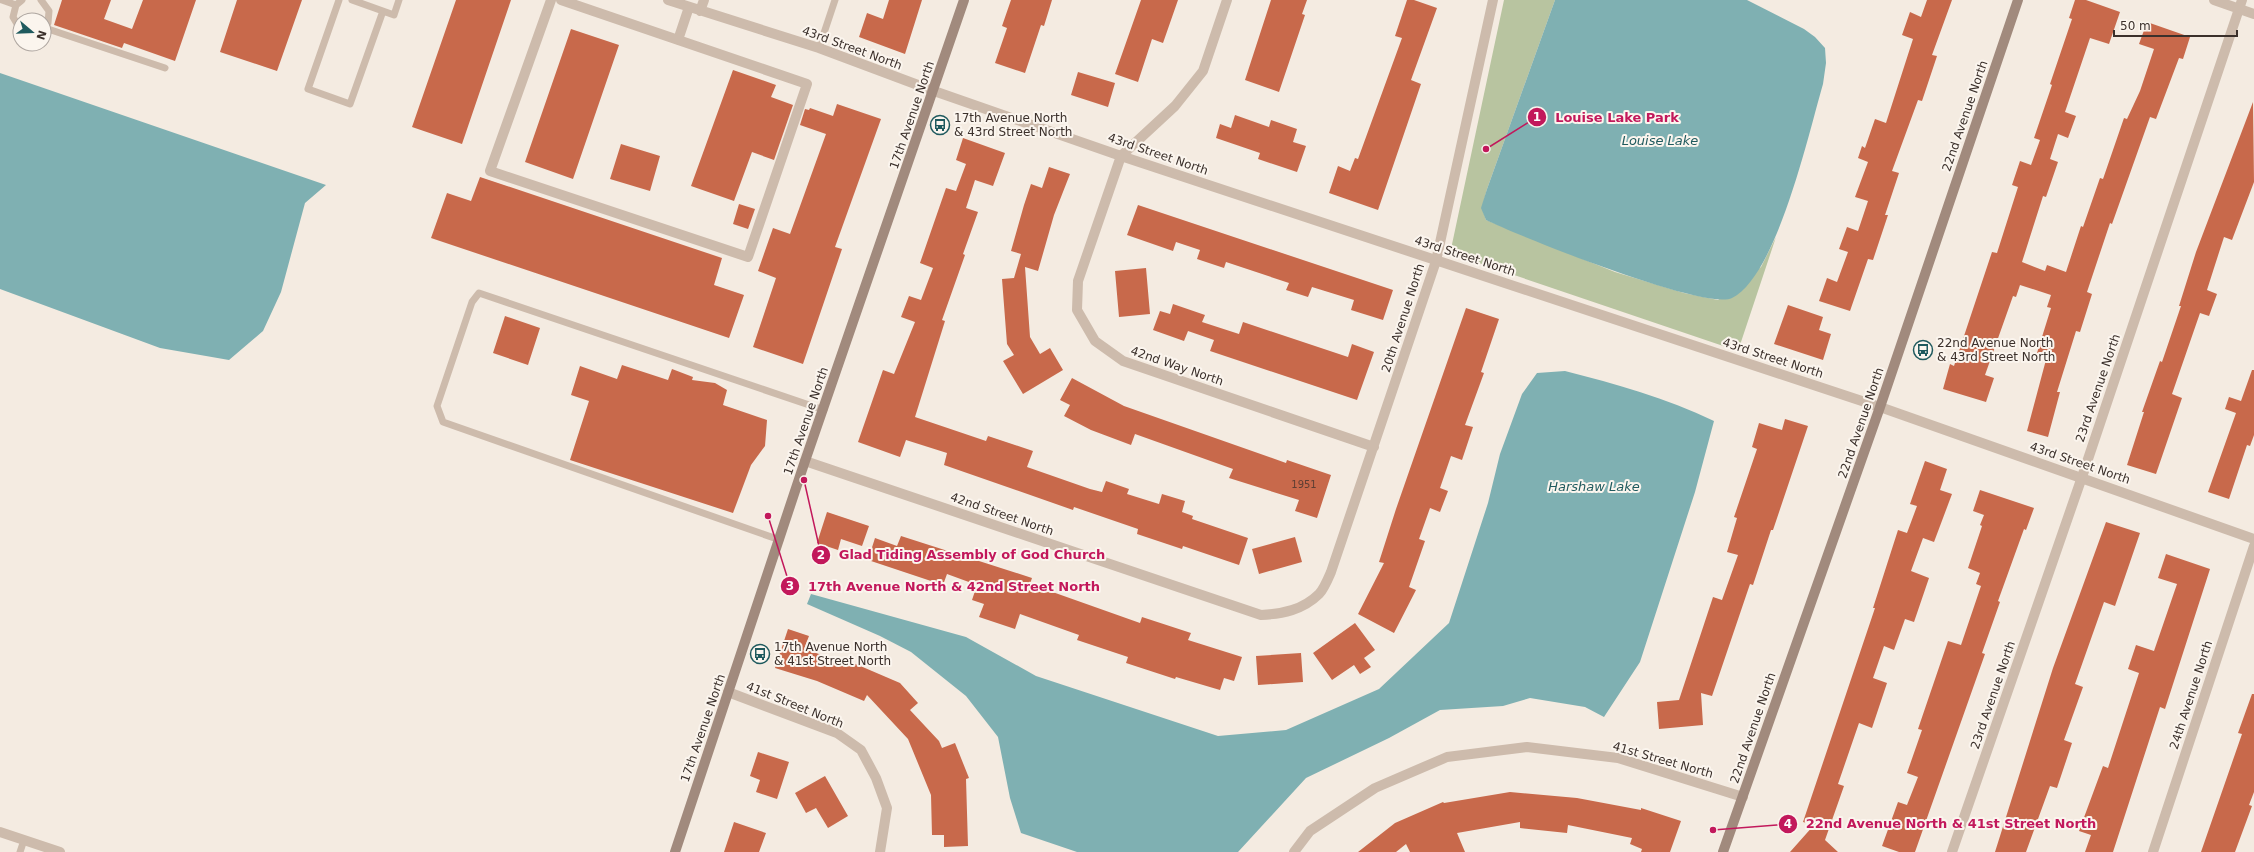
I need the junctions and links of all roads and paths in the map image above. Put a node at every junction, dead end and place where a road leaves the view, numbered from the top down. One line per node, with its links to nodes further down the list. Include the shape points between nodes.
1 (2, 0): 16 (lane)
2 (41, 0): 22 (lane)
3 (339, 0): 19 (lane, via 308,90 350,104)
4 (352, 0): 19 (lane)
5 (399, 0): 19 (lane, via 394,14)
6 (551, 0): 25 (street, via 490,171 748,257 807,84)
7 (561, 0): 25 (street)
8 (668, 0): 18 (street, 43rd Street North)
9 (704, 0): 20 (street)
10 (835, 0): 26 (lane)
11 (964, 0): 28 (street, 17th Avenue North)
12 (1227, 0): 29 (street, via 1203,71 1175,106)
13 (1493, 0): 30 (street, 20th Avenue North)
14 (2018, 0): 31 (street, 22nd Avenue North)
15 (2214, 0): 17 (street)
16 (19, 2): 21 (lane)
17 (2241, 4): 23 (street); 35 (street, 23rd Avenue North)
18 (689, 7): 20 (street, 43rd Street North); 25 (street)
19 (383, 11)
20 (700, 11): 26 (street, 43rd Street North)
21 (16, 12)
22 (49, 12)
23 (2254, 14)
24 (52, 31): 27 (lane)
25 (678, 40)
26 (819, 48): 28 (street, 43rd Street North)
27 (165, 68)
28 (934, 91): 29 (street, 43rd Street North); 32 (street, 17th Avenue North)
29 (1121, 156): 30 (street, 43rd Street North); 33 (street, 42nd Way North, via 1078,281 1077,310 1095,341 1123,361)
30 (1436, 260): 31 (street, 43rd Street North); 33 (street, 20th Avenue North)
31 (1880, 407): 35 (street, 43rd Street North); 41 (street, 22nd Avenue North)
32 (824, 410): 34 (street, 17th Avenue North); 37 (lane, via 479,293 472,302 437,406 443,422)
33 (1374, 446): 39 (street, 20th Avenue North, via 1331,572 1320,594)
34 (805, 461): 37 (street, 17th Avenue North); 39 (street, 42nd Street North, via 1261,615 1284,614)
35 (2082, 477): 36 (street, 43rd Street North); 50 (street, 23rd Avenue North)
36 (2254, 539)
37 (780, 540): 40 (street, 17th Avenue North)
38 (2254, 546): 51 (street, 24th Avenue North)
39 (1304, 605)
40 (728, 692): 46 (street, 17th Avenue North); 47 (street, 41st Street North, via 837,733 861,750 876,778 887,808)
41 (1743, 797): 48 (street, 41st Street North, via 1618,758 1527,748 1447,757 1375,788 1310,831); 49 (street, 22nd Avenue North)
42 (0, 832): 43 (street)
43 (24, 840): 44 (lane); 45 (street)
44 (20, 852)
45 (60, 852)
46 (675, 852)
47 (880, 852)
48 (1294, 852)
49 (1723, 852)
50 (1952, 852)
51 (2153, 852)

